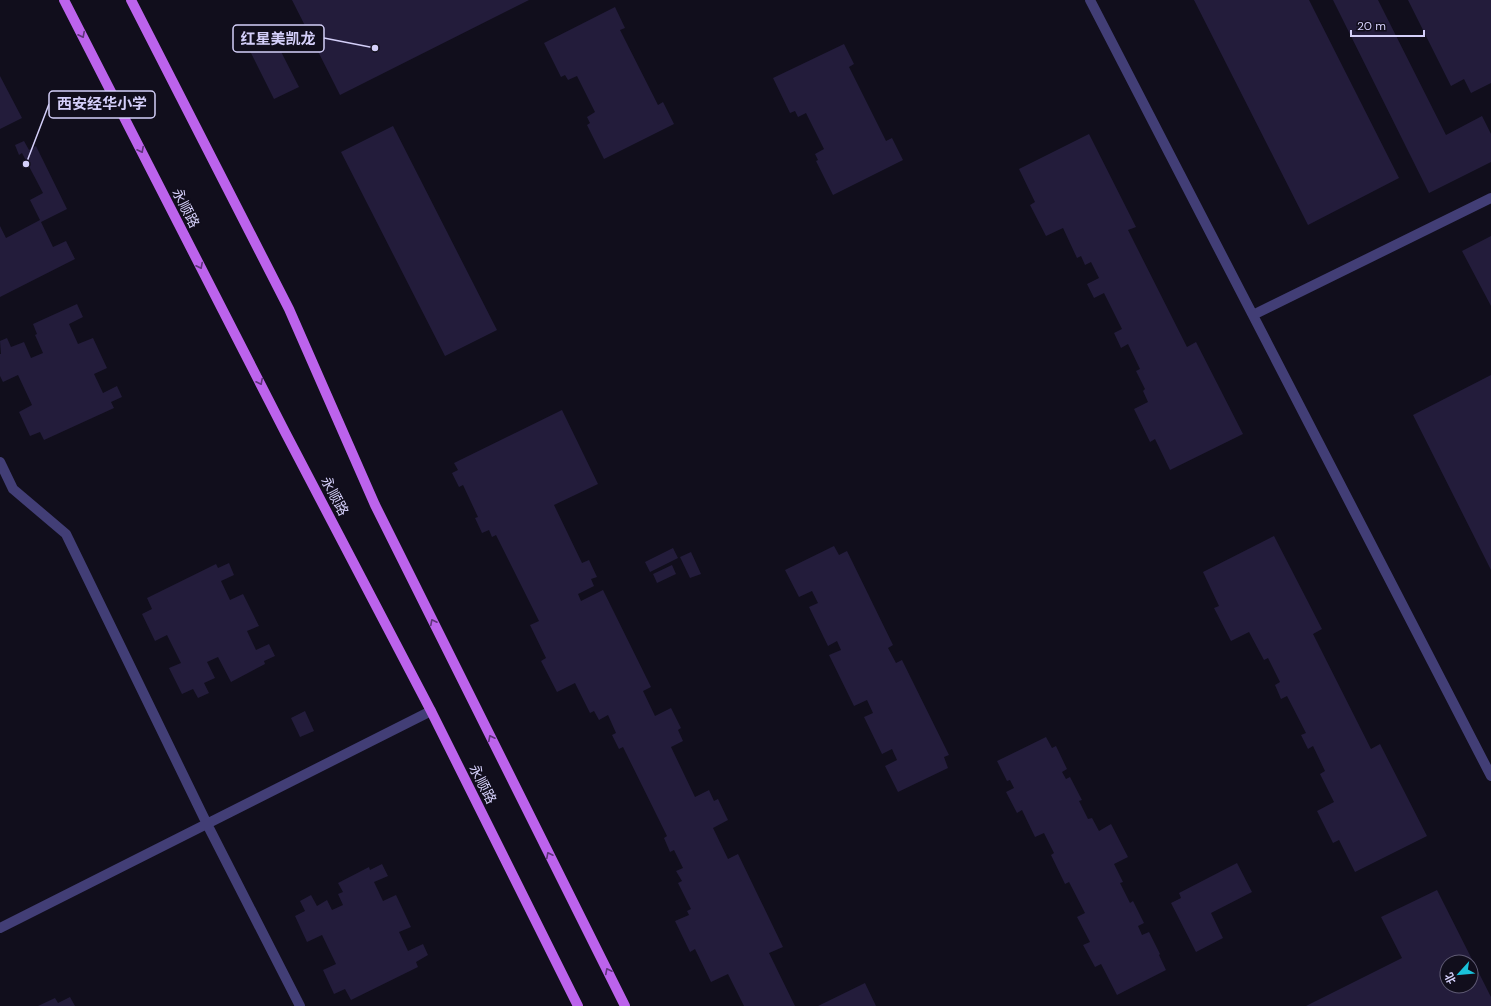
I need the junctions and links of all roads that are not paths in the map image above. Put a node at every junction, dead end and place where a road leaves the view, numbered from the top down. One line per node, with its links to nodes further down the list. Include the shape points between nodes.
1 (64, 0): 7 (main road, 永顺路, one-way to 7)
2 (131, 0): 13 (main road, 永顺路, one-way to 2, via 375,505 289,309)
3 (1090, 0): 5 (street)
4 (1491, 198): 5 (street)
5 (1253, 315): 8 (street)
6 (0, 462): 9 (street, via 13,489 66,534)
7 (431, 711): 9 (street); 12 (main road, 永顺路)
8 (1491, 776)
9 (207, 824): 10 (street); 11 (street)
10 (0, 928)
11 (300, 1006)
12 (578, 1006)
13 (625, 1006)

